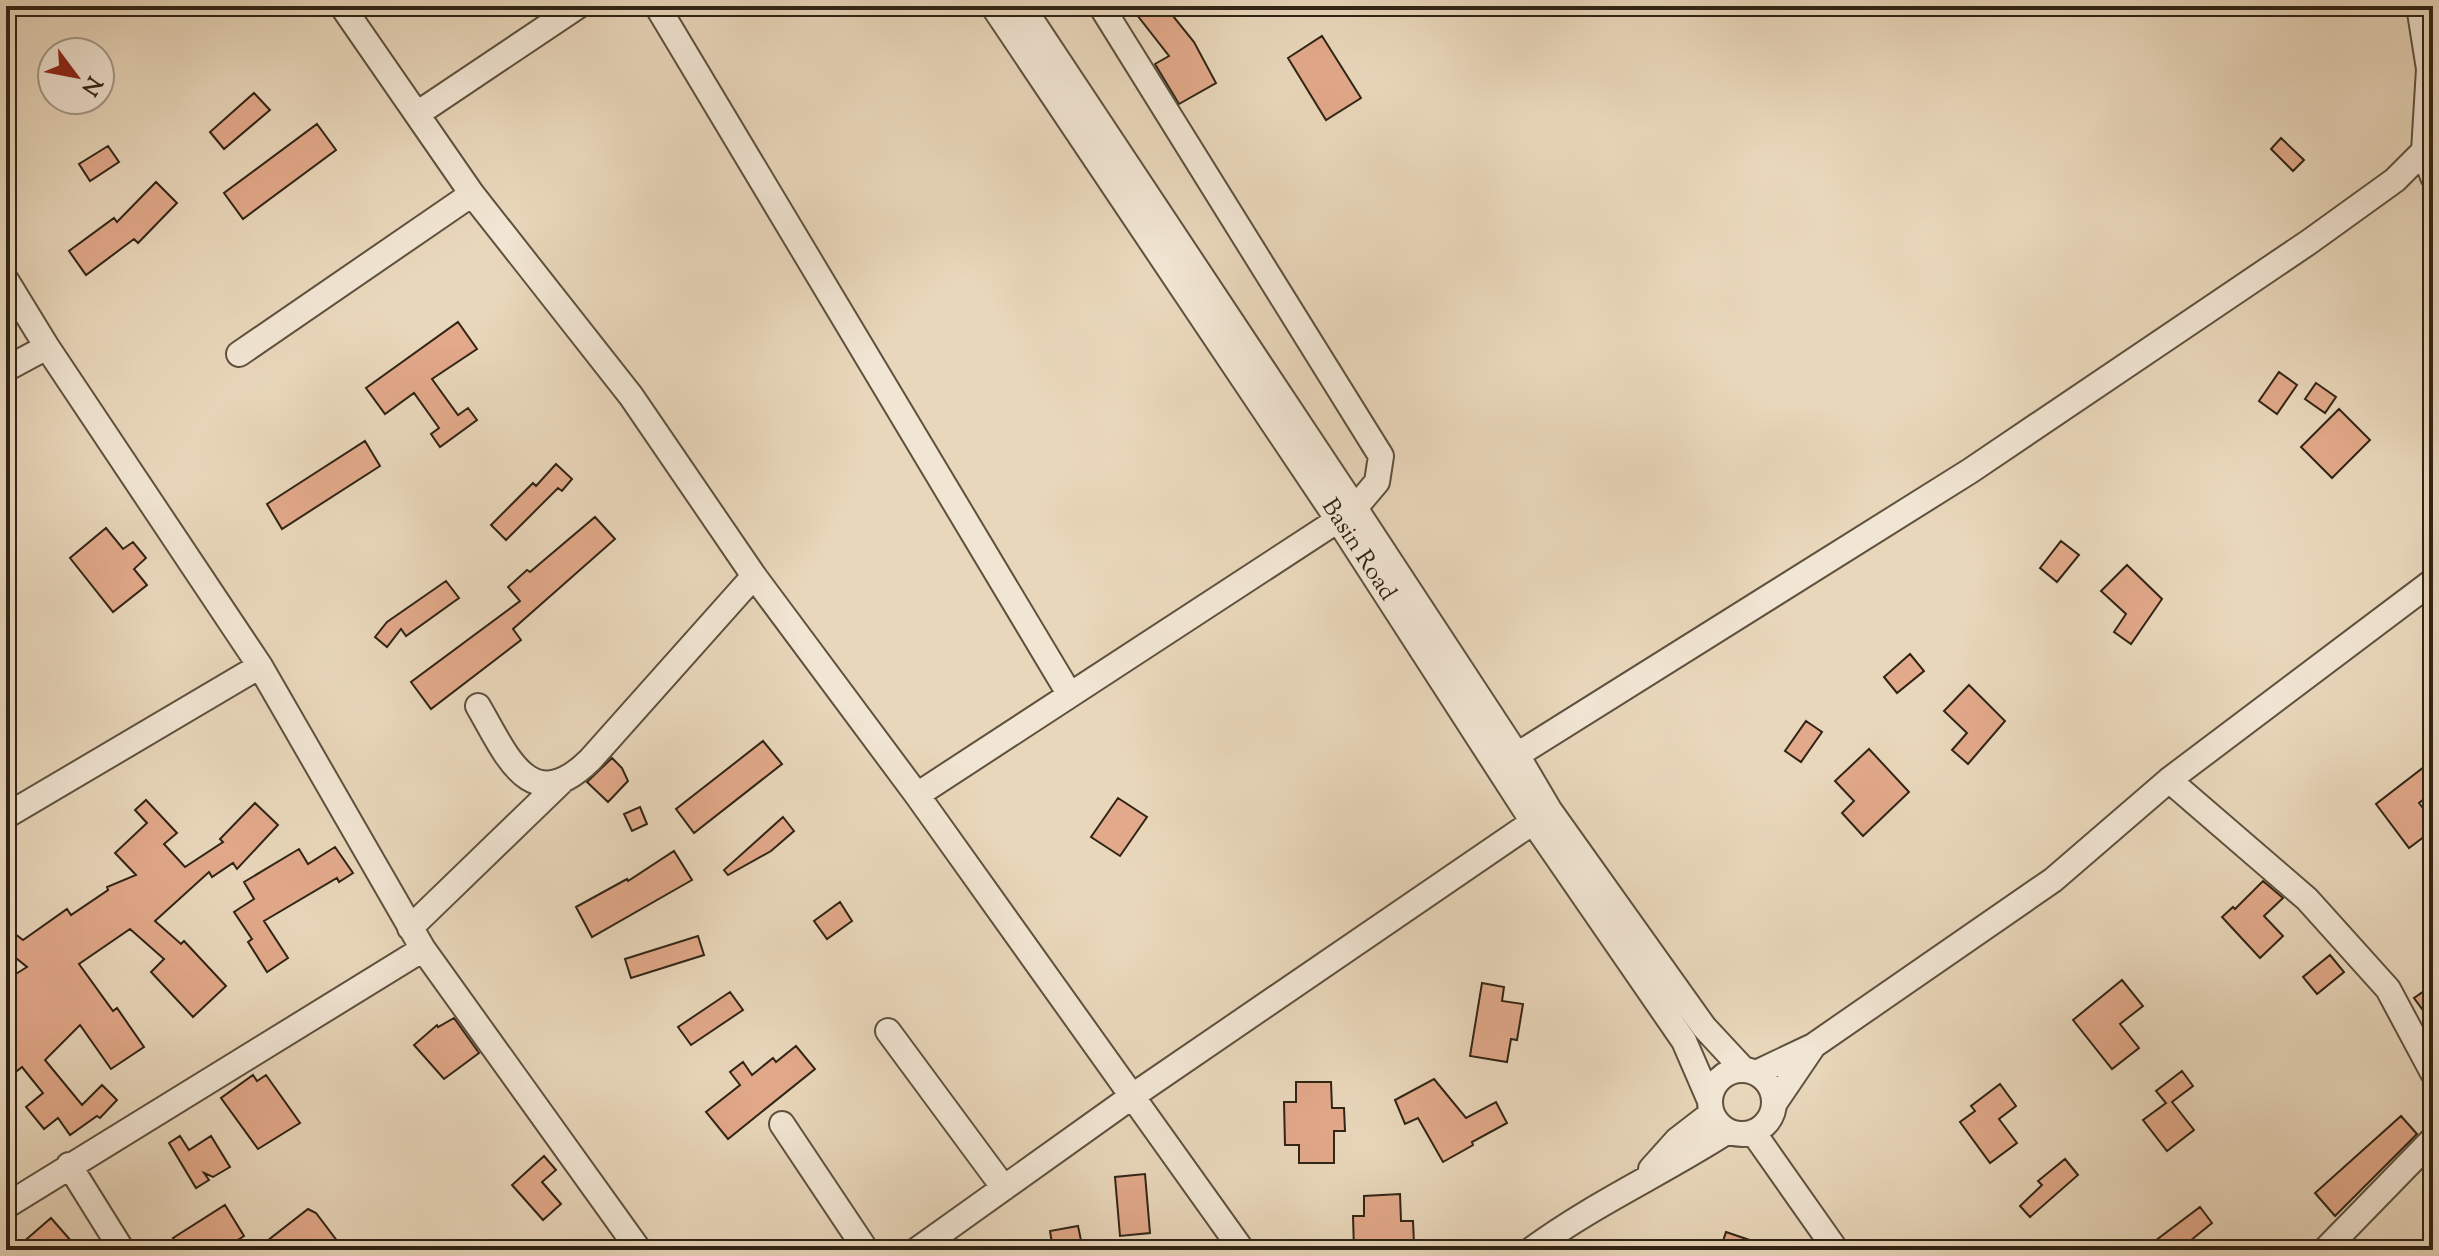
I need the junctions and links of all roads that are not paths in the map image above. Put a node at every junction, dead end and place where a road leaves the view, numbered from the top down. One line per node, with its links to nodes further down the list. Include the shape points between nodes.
1 (342, 6): 8 (street)
2 (578, 6): 8 (street)
3 (657, 6): 21 (street)
4 (993, 6): 12 (street, Basin Road)
5 (1022, 6): 12 (street, Basin Road)
6 (1101, 6): 17 (street, via 1381,456 1377,482)
7 (2419, 6): 9 (street, via 2429,69)
8 (417, 114): 11 (street)
9 (2424, 151): 10 (street); 23 (street, via 2395,180 2309,242 1970,471)
10 (2433, 177)
11 (472, 194): 15 (street); 18 (street, via 631,396)
12 (1170, 250): 17 (street, Basin Road)
13 (6, 280): 14 (street)
14 (47, 347): 16 (street); 20 (street)
15 (239, 354)
16 (6, 369)
17 (1347, 514): 21 (street); 23 (street, Basin Road); 28 (street, Basin Road)
18 (754, 576): 24 (street, via 590,760); 26 (street)
19 (2433, 581): 25 (street)
20 (260, 666): 27 (street); 29 (street)
21 (1070, 695): 26 (street)
22 (478, 706): 24 (street, via 515,770 547,784)
23 (1517, 755): 33 (street, Basin Road, via 1550,811 1704,1027)
24 (563, 780): 29 (street)
25 (2169, 780): 32 (street, via 2053,880); 34 (street, via 2307,899 2388,989)
26 (917, 795): 35 (street)
27 (6, 816)
28 (1533, 822): 35 (street); 37 (street, Basin Road, via 1684,1041)
29 (410, 928): 30 (street)
30 (423, 949): 41 (street); 46 (street)
31 (888, 1031): 42 (street)
32 (1813, 1046): 33 (street); 36 (street)
33 (1750, 1071): 36 (street, via 1766,1080); 37 (street, via 1721,1078 1714,1088)
34 (2433, 1073)
35 (1134, 1095): 42 (street); 49 (street)
36 (1774, 1104): 39 (street, via 1764,1126)
37 (1717, 1115): 39 (street, via 1741,1134); 44 (street, via 1677,1140 1642,1179)
38 (782, 1124): 47 (street)
39 (1753, 1132): 51 (street)
40 (2433, 1139): 52 (street)
41 (69, 1165): 43 (street); 45 (street)
42 (1004, 1188): 48 (street)
43 (6, 1206)
44 (1564, 1240): 50 (street)
45 (122, 1250)
46 (639, 1250)
47 (866, 1250)
48 (917, 1250)
49 (1242, 1250)
50 (1531, 1250)
51 (1836, 1250)
52 (2325, 1250)

